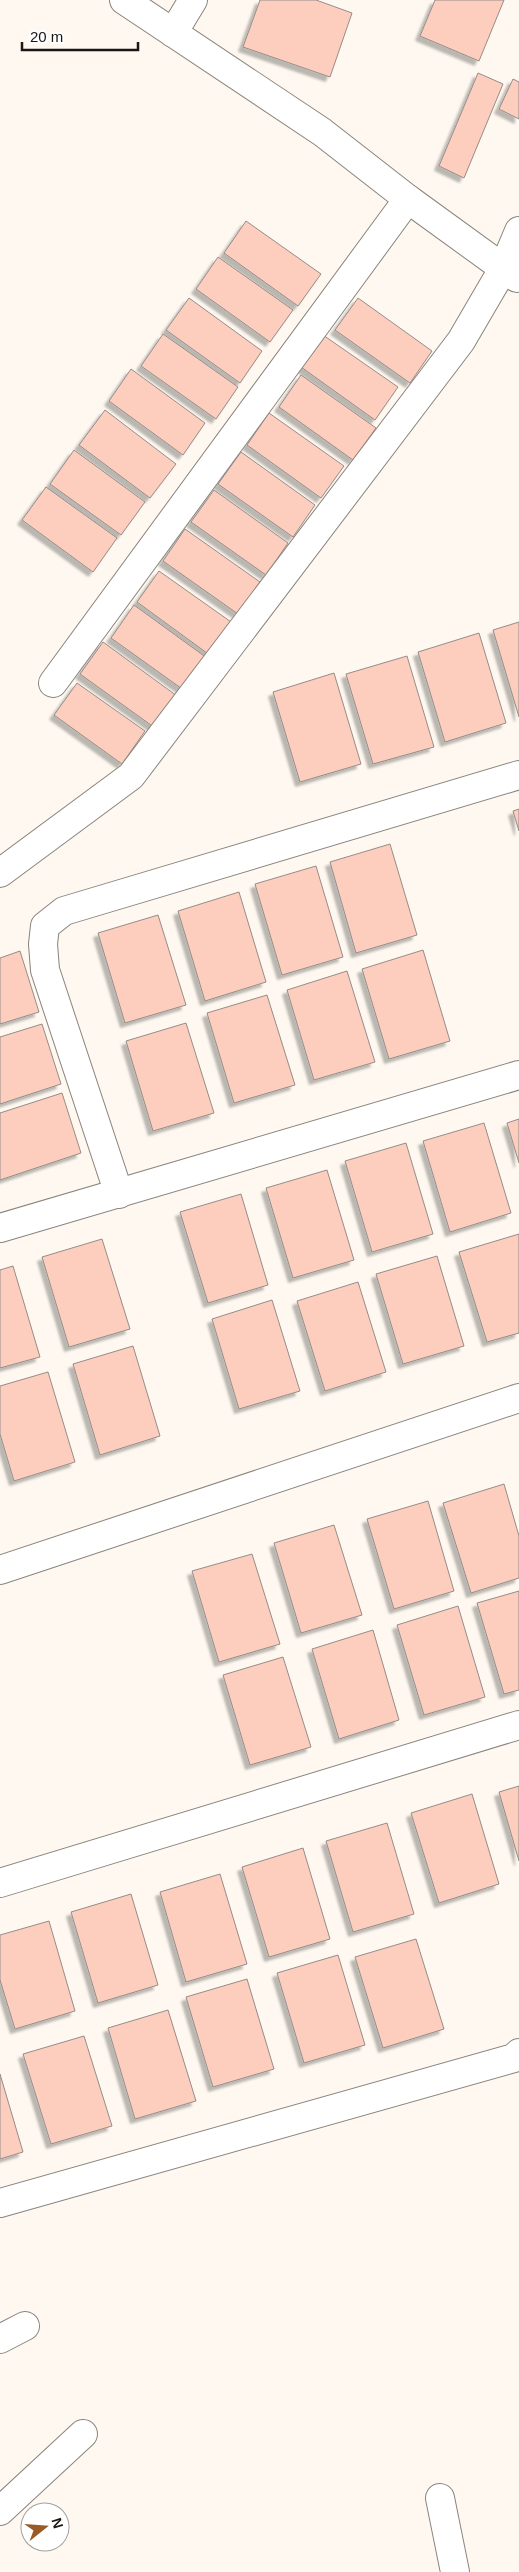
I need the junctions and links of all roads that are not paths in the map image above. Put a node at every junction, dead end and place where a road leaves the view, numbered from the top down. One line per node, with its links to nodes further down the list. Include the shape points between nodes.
1 (124, 0): 3 (street)
2 (193, 0): 3 (street)
3 (173, 32): 4 (street, via 322,132)
4 (408, 199): 6 (street); 7 (street)
5 (519, 231): 6 (street)
6 (511, 274): 9 (street, via 131,776)
7 (53, 683)
8 (519, 775): 11 (street, via 64,911 44,926 45,970)
9 (0, 873)
10 (519, 1075): 11 (street)
11 (119, 1194): 12 (street)
12 (0, 1228)
13 (519, 1398): 14 (street)
14 (0, 1570)
15 (519, 1725): 16 (street)
16 (0, 1883)
17 (519, 2053): 18 (street, via 514,2058)
18 (0, 2203)
19 (25, 2326): 20 (street)
20 (0, 2339)
21 (83, 2434): 23 (street)
22 (440, 2498): 24 (street)
23 (0, 2511)
24 (455, 2572)

